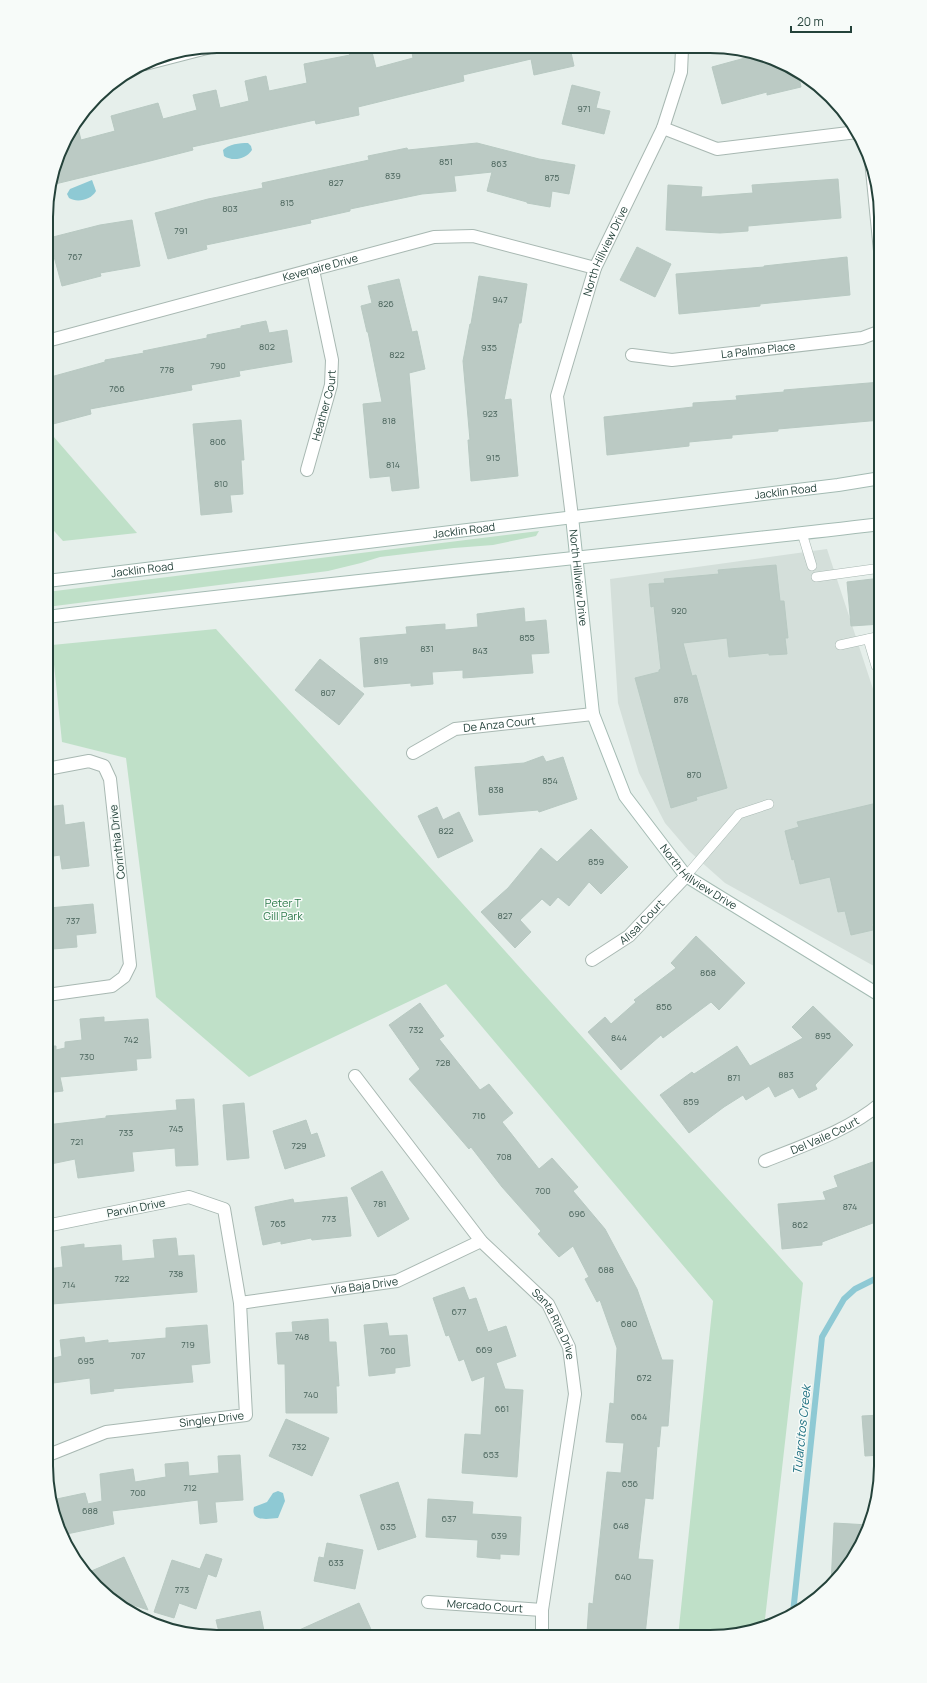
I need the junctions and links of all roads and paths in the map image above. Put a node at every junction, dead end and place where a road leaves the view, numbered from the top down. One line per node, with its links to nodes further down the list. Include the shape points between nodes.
1 (682, 53): 2 (street, North Hillview Drive, via 682,72)
2 (662, 128): 3 (street, via 718,149); 4 (street, North Hillview Drive)
3 (851, 133)
4 (595, 268): 5 (street, Kevenaire Drive, via 474,236 434,237); 11 (street, North Hillview Drive, via 557,396)
5 (313, 270): 7 (street, Kevenaire Drive); 9 (street, Heather Court, via 332,360 331,385)
6 (874, 334): 8 (street, La Palma Place, via 862,338 672,360)
7 (53, 339)
8 (632, 355)
9 (307, 470)
10 (874, 479): 11 (street, Jacklin Road)
11 (572, 517): 14 (street, North Hillview Drive); 18 (street, Jacklin Road)
12 (874, 525): 13 (street)
13 (802, 533): 14 (street); 15 (lane)
14 (577, 559): 19 (street); 24 (street, North Hillview Drive)
15 (812, 566)
16 (874, 569): 17 (lane)
17 (816, 577)
18 (53, 580)
19 (53, 616)
20 (874, 638): 21 (lane)
21 (868, 639): 22 (lane); 23 (lane)
22 (840, 645)
23 (874, 659)
24 (593, 714): 25 (street, De Anza Court, via 455,729); 28 (street, North Hillview Drive, via 625,796)
25 (413, 753)
26 (53, 769): 31 (street, Corinthia Drive, via 89,761 104,766 110,780 130,965 124,977 112,986)
27 (769, 804): 28 (lane, via 739,814)
28 (686, 876): 29 (street, Alisal Court, via 629,936); 30 (street, North Hillview Drive)
29 (592, 960)
30 (874, 992)
31 (53, 994)
32 (355, 1076): 37 (street, Santa Rita Drive)
33 (874, 1108): 34 (street, Del Vaile Court, via 832,1133)
34 (766, 1161)
35 (224, 1209): 36 (street, Parvin Drive, via 189,1197); 38 (street, Singley Drive)
36 (53, 1225)
37 (481, 1241): 38 (street, Via Baja Drive, via 397,1281); 41 (street, Santa Rita Drive, via 548,1304 569,1347 575,1394)
38 (240, 1303): 39 (street, Singley Drive, via 246,1415 106,1432)
39 (53, 1453)
40 (428, 1602): 41 (street, Mercado Court)
41 (542, 1610): 42 (street, Santa Rita Drive)
42 (542, 1630)

